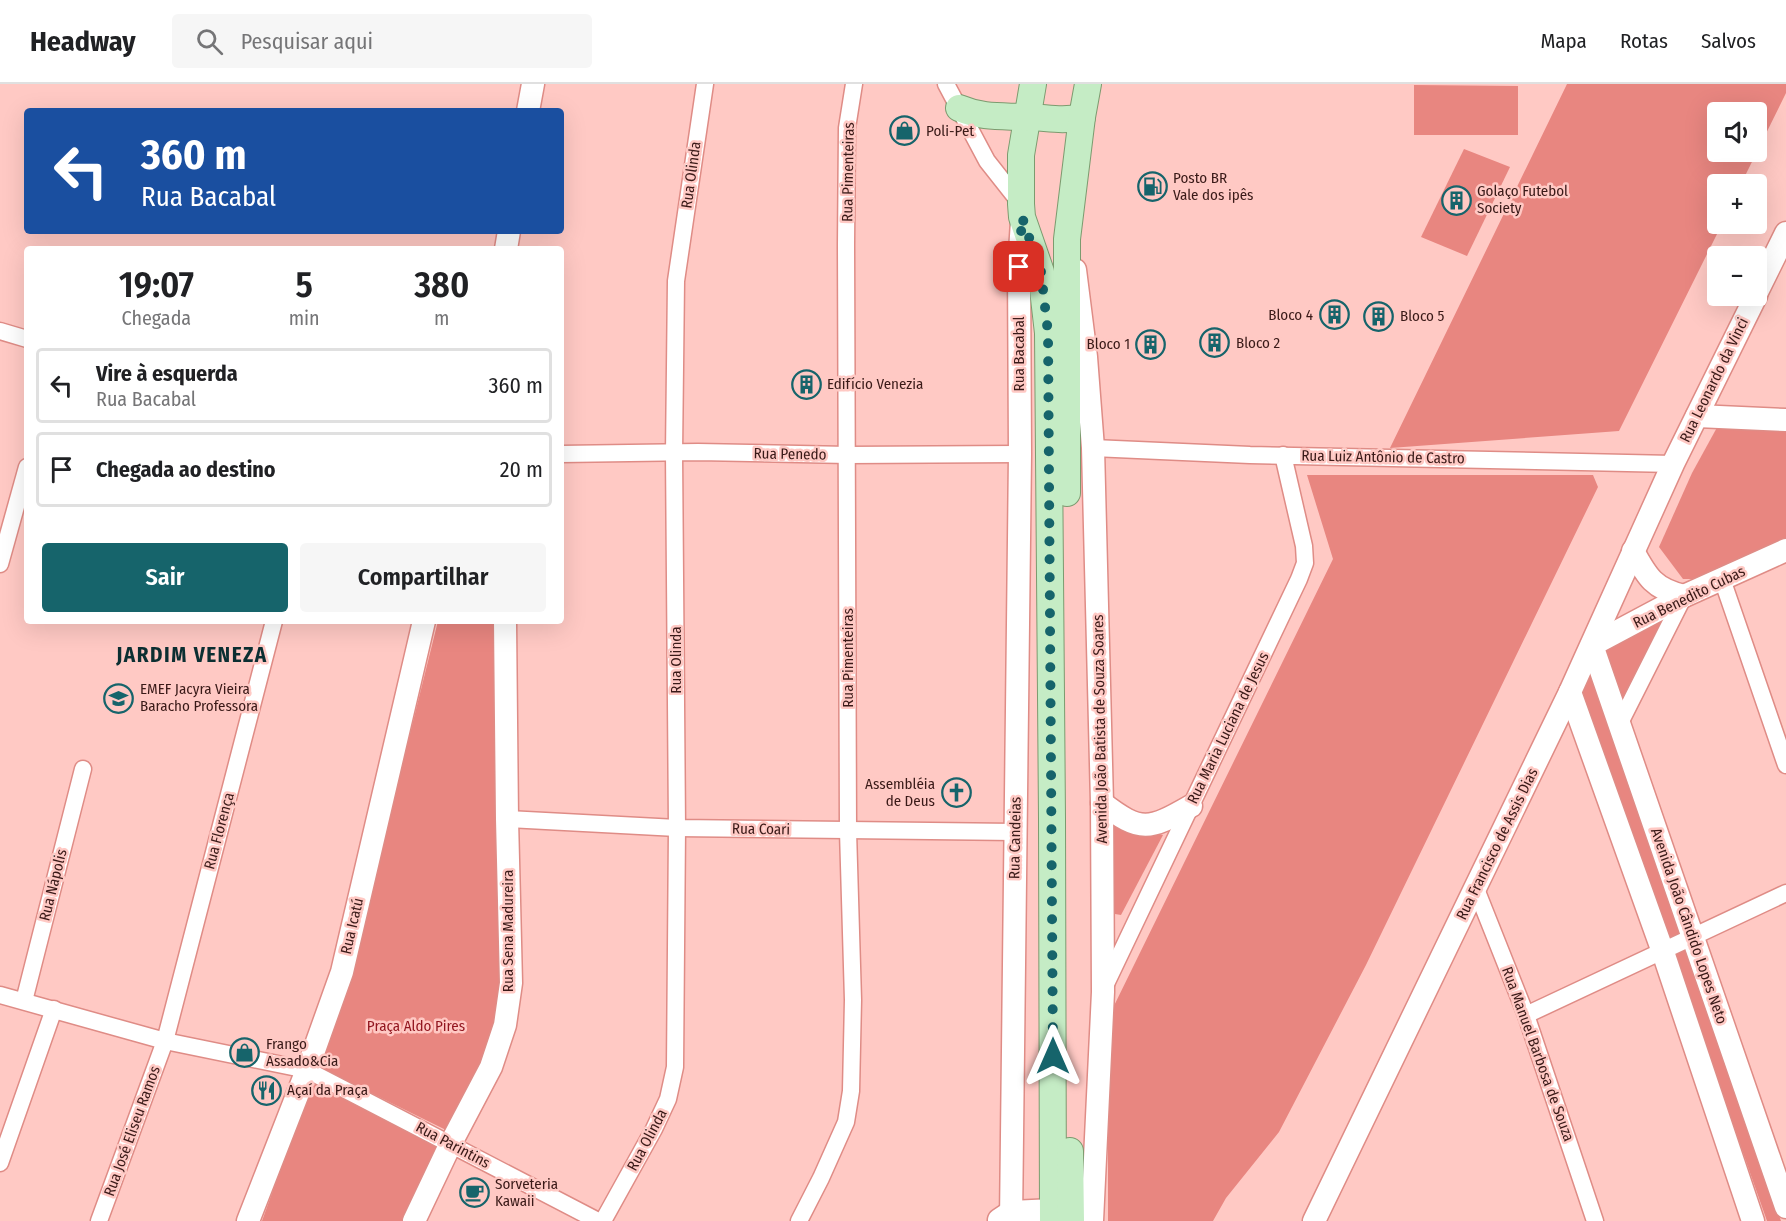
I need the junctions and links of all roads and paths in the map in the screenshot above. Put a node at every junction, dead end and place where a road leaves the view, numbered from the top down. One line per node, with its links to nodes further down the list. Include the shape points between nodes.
1 (533, 84): 7 (street)
2 (705, 84): 21 (street, Rua Olinda, via 676,281)
3 (854, 84): 24 (street, Rua Pimenteiras, via 847,128)
4 (946, 84): 8 (street)
5 (1033, 84): 9 (main road)
6 (1088, 84): 10 (main road)
7 (529, 108)
8 (958, 108): 9 (main road, via 989,117); 11 (street, via 987,161)
9 (1026, 117): 10 (main road, via 1055,121); 11 (main road, via 1021,155)
10 (1082, 117): 13 (main road)
11 (1022, 211): 23 (street, Rua Bacabal); 62 (main road, via 1041,272 1048,333 1052,806)
12 (1786, 233): 14 (street, Rua Leonardo da Vinci)
13 (1067, 239): 20 (street, Avenida João Batista de Souza Soares, via 1077,279); 62 (main road)
14 (1767, 272)
15 (1751, 306): 18 (street, Rua Leonardo da Vinci)
16 (0, 332): 17 (street)
17 (24, 338)
18 (1697, 416): 19 (street); 26 (street, Rua Leonardo da Vinci)
19 (1786, 420)
20 (1093, 448): 25 (street, Rua Luiz Antônio de Castro); 41 (street, Avenida João Batista de Souza Soares)
21 (674, 453): 22 (street, Rua Penedo); 24 (street, Rua Penedo); 44 (street, Rua Olinda)
22 (564, 454)
23 (1020, 454): 24 (street, Rua Penedo); 46 (street, Rua Candeias)
24 (848, 455): 45 (street, Rua Pimenteiras)
25 (1283, 455): 26 (street, Rua Luiz Antônio de Castro); 42 (street, Rua Maria Luciana de Jesus, via 1305,563)
26 (1673, 464): 29 (street, Rua Francisco de Assis Dias)
27 (24, 478): 30 (street)
28 (1786, 550): 31 (street, Rua Benedito Cubas)
29 (1633, 551): 32 (street, via 1646,576 1660,587); 36 (street, Rua Francisco de Assis Dias)
30 (0, 564)
31 (1722, 579): 32 (street, Rua Benedito Cubas); 39 (street)
32 (1684, 596): 36 (street, Rua Benedito Cubas); 38 (street)
33 (273, 624): 56 (street, Rua Florença)
34 (423, 624): 57 (street, Rua Icatú, via 342,972)
35 (505, 624): 43 (street, Rua Sena Madureira)
36 (1592, 645): 37 (street, Rua Francisco de Assis Dias); 38 (street, Avenida João Cândido Lopes Neto)
37 (1570, 692): 47 (street, Rua Francisco de Assis Dias); 50 (street)
38 (1620, 723): 49 (street, Avenida João Cândido Lopes Neto)
39 (1786, 765)
40 (84, 769): 53 (street, Rua Nápolis)
41 (1102, 803): 42 (street, via 1132,823 1153,825); 51 (street, Avenida João Batista de Souza Soares)
42 (1191, 806): 51 (street, Rua Maria Luciana de Jesus)
43 (507, 819): 44 (street, Rua Coari); 59 (street, Rua Sena Madureira, via 511,983 505,1025 491,1067)
44 (677, 828): 45 (street, Rua Coari); 68 (street, Rua Olinda, via 675,1067 668,1099)
45 (848, 831): 46 (street, Rua Coari); 69 (street, Rua Pimenteiras, via 853,1000 851,1091 846,1122)
46 (1015, 832): 63 (street, Rua Candeias)
47 (1476, 889): 55 (street, Rua Manuel Barbosa de Souza); 70 (street, Rua Francisco de Assis Dias)
48 (1786, 893): 49 (street)
49 (1692, 936): 50 (street); 61 (street, Avenida João Cândido Lopes Neto)
50 (1663, 952): 55 (street); 72 (street)
51 (1102, 992): 62 (street, Avenida João Batista de Souza Soares)
52 (0, 995): 53 (street, Rua Parintins)
53 (24, 1001): 54 (street, Rua Parintins)
54 (54, 1009): 56 (street, Rua Parintins); 58 (street)
55 (1526, 1015): 71 (street, Rua Manuel Barbosa de Souza)
56 (165, 1041): 57 (street, Rua Parintins); 64 (street, Rua José Eliseu Ramos)
57 (307, 1070): 59 (street, Rua Parintins); 65 (street, Rua Icatú)
58 (5, 1134): 60 (street)
59 (451, 1143): 66 (street, Rua Sena Madureira); 67 (street, Rua Parintins)
60 (0, 1163)
61 (1786, 1207)
62 (1072, 1216): 63 (street)
63 (1007, 1218)
64 (99, 1221)
65 (249, 1221)
66 (414, 1221)
67 (598, 1221)
68 (603, 1221)
69 (799, 1221)
70 (1314, 1221)
71 (1595, 1221)
72 (1753, 1221)

